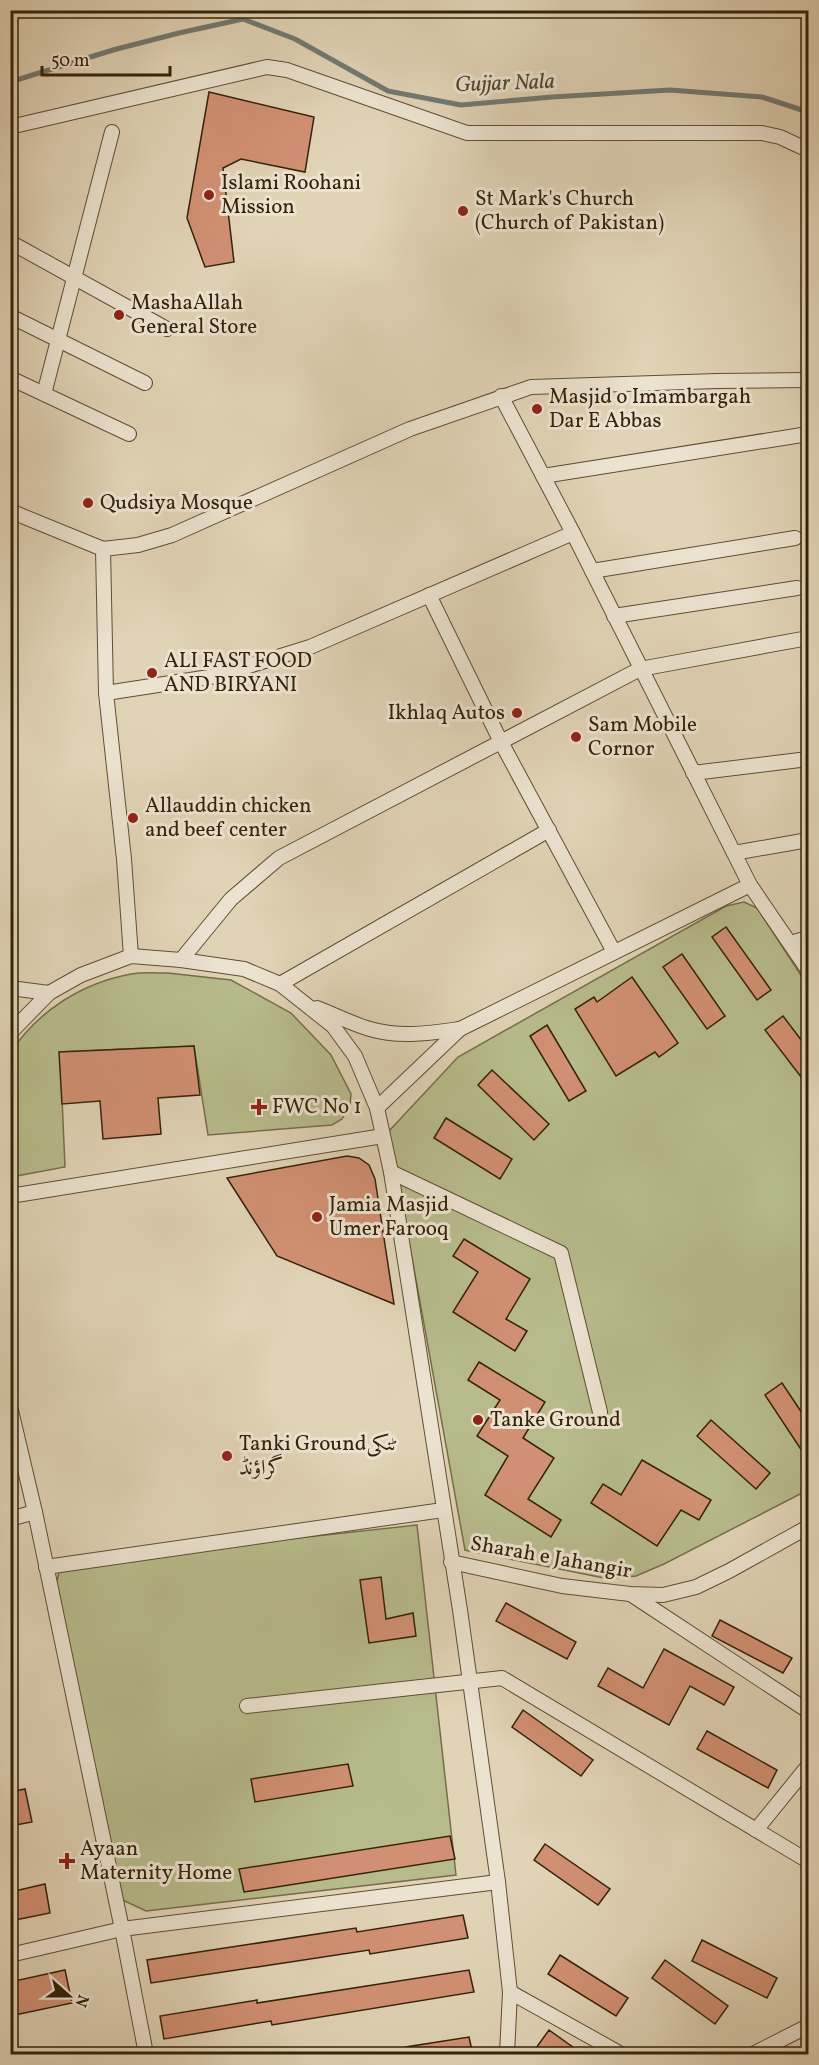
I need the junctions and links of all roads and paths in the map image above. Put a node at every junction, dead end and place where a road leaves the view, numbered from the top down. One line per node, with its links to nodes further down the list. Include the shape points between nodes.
1 (10, 127): 3 (street, via 267,67 287,70 467,133 762,133)
2 (112, 132): 5 (street)
3 (808, 150)
4 (10, 242): 5 (street)
5 (74, 278): 7 (street); 8 (street)
6 (10, 316): 8 (street)
7 (167, 329)
8 (58, 340): 11 (street); 12 (street)
9 (10, 378): 12 (street)
10 (808, 380): 13 (street, via 531,387)
11 (145, 383)
12 (44, 394): 14 (street)
13 (501, 396): 16 (street); 20 (street, via 410,429 172,536)
14 (129, 434)
15 (808, 434): 16 (street)
16 (543, 476): 18 (street)
17 (10, 512): 20 (street)
18 (573, 533): 21 (street); 23 (street)
19 (795, 538): 21 (street)
20 (103, 549): 27 (street)
21 (592, 571): 24 (street)
22 (797, 588): 24 (street)
23 (429, 595): 27 (street, via 310,647 216,676); 28 (street)
24 (614, 616): 26 (street)
25 (808, 639): 26 (street)
26 (640, 669): 28 (street); 30 (street)
27 (106, 693): 38 (street)
28 (501, 742): 31 (street); 39 (street, via 279,858 231,899)
29 (808, 759): 30 (street)
30 (693, 773): 33 (street)
31 (549, 830): 37 (street); 41 (street)
32 (808, 840): 33 (street)
33 (734, 852): 34 (street)
34 (750, 885): 36 (street); 37 (street)
35 (808, 938): 36 (street)
36 (790, 943): 40 (street)
37 (614, 952): 45 (street)
38 (131, 956): 39 (street); 43 (street, via 81,975)
39 (181, 960): 41 (street, via 244,969)
40 (808, 970)
41 (280, 984): 44 (street)
42 (10, 988): 43 (street)
43 (49, 993): 46 (street)
44 (310, 1005): 45 (street, via 371,1029 400,1035); 47 (street, via 333,1026 355,1056)
45 (460, 1029): 47 (street)
46 (10, 1033)
47 (377, 1108): 48 (street)
48 (383, 1136): 49 (street); 50 (street)
49 (391, 1172): 52 (street, via 561,1253); 53 (street)
50 (10, 1196)
51 (10, 1406): 54 (street)
52 (600, 1412)
53 (443, 1510): 57 (street); 58 (street)
54 (35, 1512): 55 (street); 58 (street)
55 (10, 1519)
56 (805, 1531): 59 (street, Sharah e Jahangir, via 696,1587 663,1595)
57 (451, 1562): 59 (street, Sharah e Jahangir, via 562,1586); 60 (street)
58 (46, 1567): 67 (street)
59 (630, 1594): 62 (street)
60 (470, 1682): 61 (street); 64 (street, via 502,1678); 66 (street)
61 (247, 1706)
62 (808, 1711)
63 (808, 1766): 64 (street)
64 (756, 1830): 65 (street)
65 (808, 1861)
66 (498, 1882): 67 (street); 69 (street)
67 (122, 1929): 68 (street); 71 (street)
68 (10, 1954)
69 (510, 1992): 72 (street); 73 (street)
70 (807, 2028): 74 (street)
71 (146, 2055)
72 (507, 2055)
73 (621, 2055)
74 (753, 2055)

